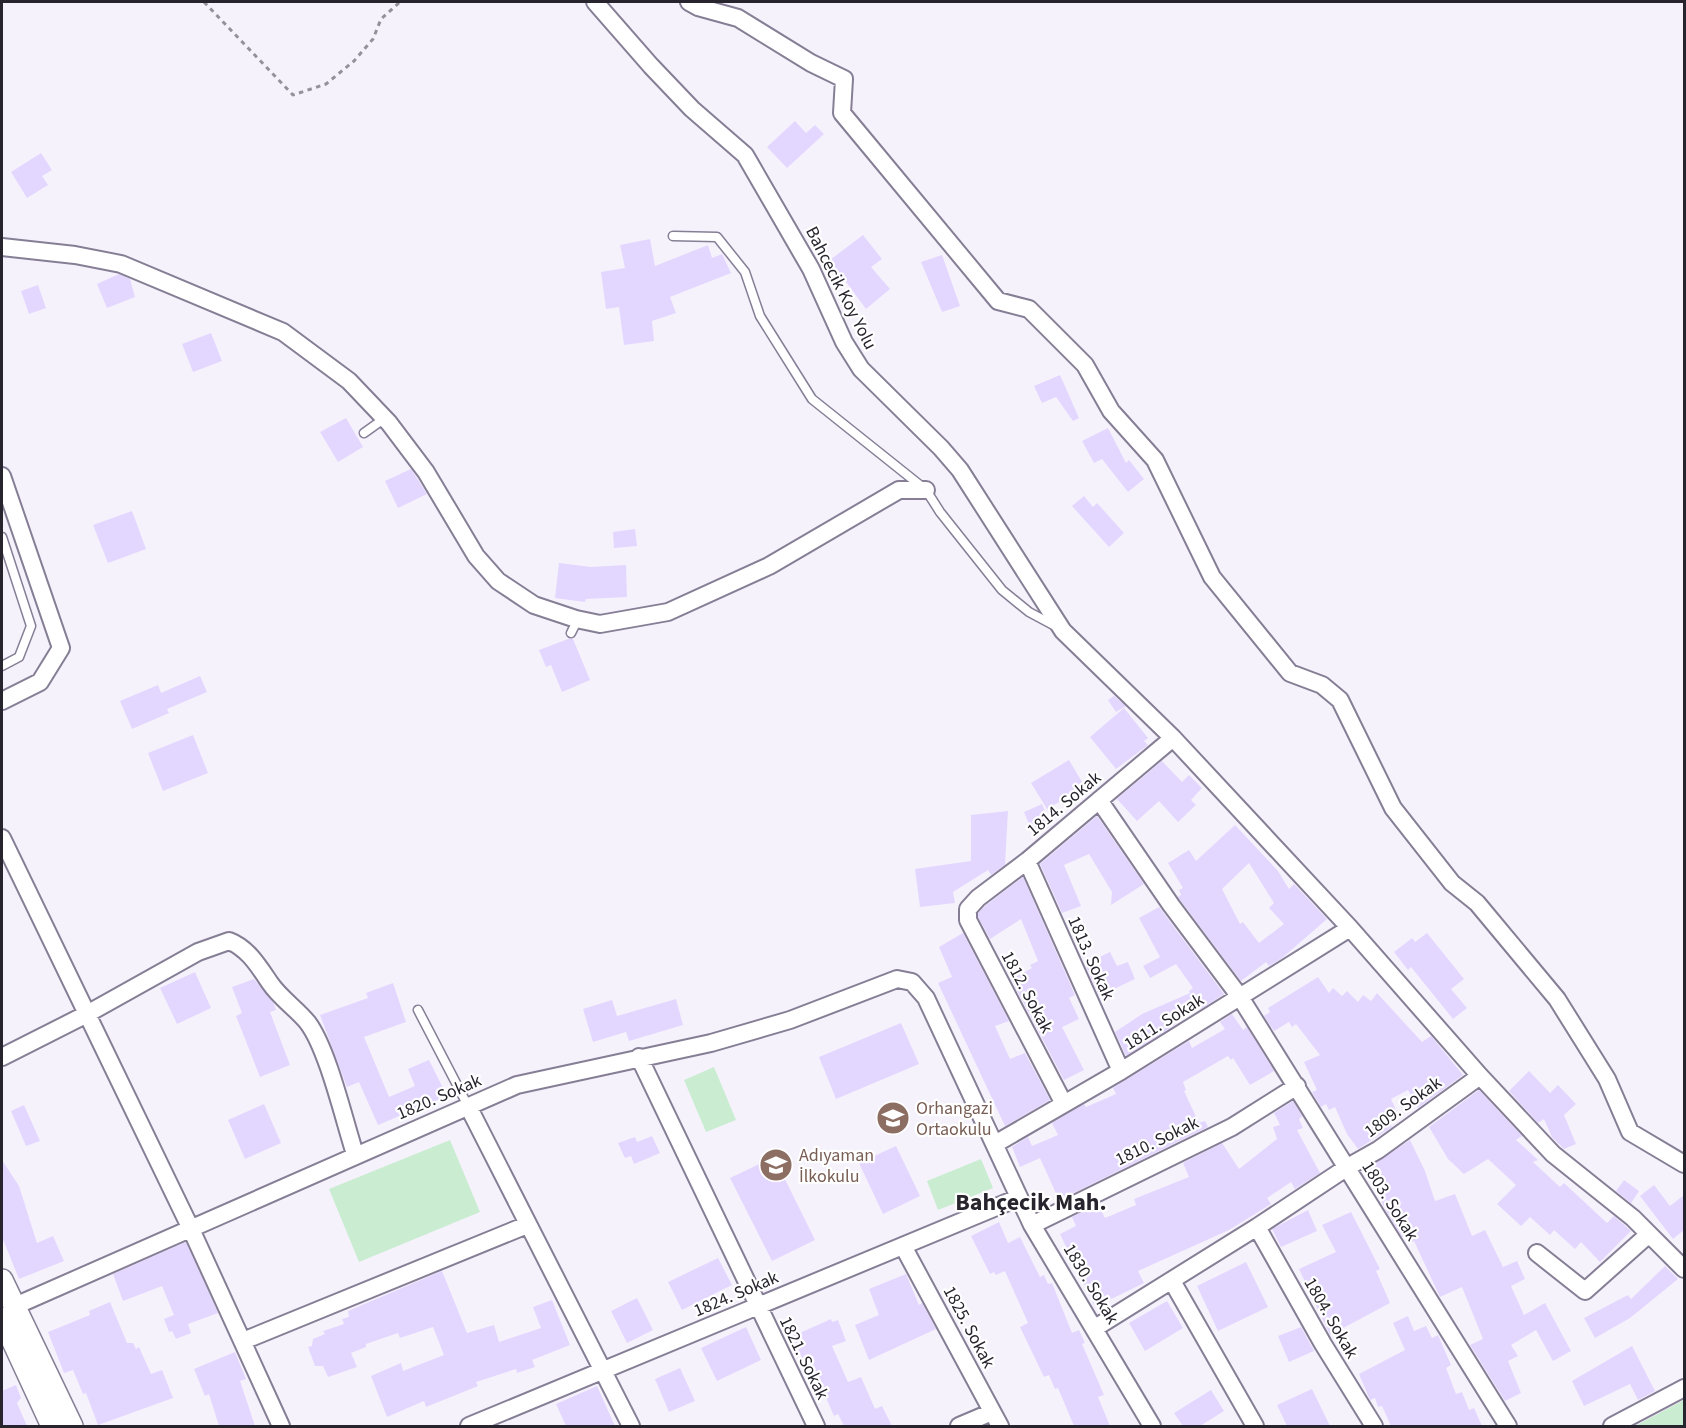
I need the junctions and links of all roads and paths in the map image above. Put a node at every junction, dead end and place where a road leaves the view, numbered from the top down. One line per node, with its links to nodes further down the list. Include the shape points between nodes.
1 (204, 2): 2 (path, via 293,95 326,84 354,61 373,39 381,19)
2 (400, 2)
3 (595, 2): 12 (street, Bahcecik Koy Yolu, via 693,109 745,155 811,269 844,342 861,369 960,470)
4 (690, 2): 34 (street, via 738,18 844,79 842,113 998,301 1029,309 1085,365 1111,411 1155,460 1212,577 1290,673 1322,685 1340,700 1393,808 1452,883 1477,903 1557,999 1607,1079 1630,1132)
5 (673, 236): 10 (lane, via 717,237 745,272 760,316 812,399)
6 (2, 247): 7 (street, via 121,264 283,332 349,381)
7 (385, 418): 8 (lane); 10 (street, via 426,472 476,556 498,581 575,626 668,612 769,566 899,490)
8 (364, 434)
9 (2, 476): 14 (street, via 61,648 40,682)
10 (926, 490): 12 (lane, via 1002,590 1029,612)
11 (2, 537): 13 (lane, via 31,626 19,657)
12 (1062, 630): 15 (street, Bahcecik Koy Yolu)
13 (2, 666)
14 (2, 700)
15 (1173, 738): 16 (street, 1814. Sokak); 20 (street, Bahcecik Koy Yolu)
16 (1099, 800): 18 (street, 1814. Sokak); 22 (street, 1803. Sokak)
17 (2, 838): 24 (street)
18 (1027, 861): 19 (street, 1814. Sokak); 27 (street, 1813. Sokak)
19 (978, 898): 30 (street, 1812. Sokak, via 968,909 968,920)
20 (1350, 928): 22 (street, 1811. Sokak); 28 (street, Bahcecik Koy Yolu)
21 (897, 979): 26 (street, 1820. Sokak, via 779,1023 711,1043); 32 (street, 1830. Sokak, via 912,982 926,998)
22 (1240, 997): 27 (street, 1811. Sokak); 29 (street, 1803. Sokak)
23 (418, 1010): 31 (lane)
24 (87, 1014): 25 (street); 33 (street, via 198,952 229,941 239,944 270,985 309,1024 320,1043); 39 (street)
25 (2, 1057)
26 (639, 1057): 31 (street, 1820. Sokak, via 517,1085); 47 (street, 1821. Sokak)
27 (1121, 1071): 30 (street, 1811. Sokak)
28 (1480, 1076): 35 (street, 1809. Sokak, via 1378,1150); 41 (street, Bahcecik Koy Yolu, via 1553,1154)
29 (1297, 1086): 35 (street, 1803. Sokak); 37 (street, 1810. Sokak, via 1232,1126)
30 (1064, 1104): 32 (street, 1811. Sokak)
31 (468, 1106): 33 (street, 1820. Sokak); 38 (street)
32 (995, 1144): 36 (street, 1830. Sokak)
33 (355, 1154): 39 (street, 1820. Sokak)
34 (1684, 1164)
35 (1346, 1168): 40 (street, 1809. Sokak); 64 (street, 1803. Sokak)
36 (1018, 1198): 37 (street, 1830. Sokak); 42 (street, 1824. Sokak)
37 (1032, 1225): 49 (street, 1830. Sokak)
38 (527, 1226): 50 (street); 51 (street)
39 (190, 1227): 48 (street, 1820. Sokak); 50 (street)
40 (1257, 1227): 46 (street, 1809. Sokak); 63 (street, 1804. Sokak)
41 (1649, 1234): 43 (street, via 1585,1291); 44 (street, Bahcecik Koy Yolu)
42 (903, 1246): 47 (street, 1824. Sokak); 53 (street, 1825. Sokak)
43 (1537, 1253)
44 (1684, 1269)
45 (2, 1280): 48 (street)
46 (1172, 1281): 49 (street, 1809. Sokak); 62 (street)
47 (757, 1306): 51 (street, 1824. Sokak); 59 (street, 1821. Sokak)
48 (8, 1312): 54 (street); 55 (street)
49 (1095, 1328): 61 (street, 1830. Sokak)
50 (243, 1341): 56 (street)
51 (602, 1371): 57 (street, 1824. Sokak); 58 (street)
52 (1684, 1388): 65 (street)
53 (996, 1419): 60 (street)
54 (52, 1426)
55 (72, 1426)
56 (280, 1426)
57 (469, 1426)
58 (631, 1426)
59 (816, 1426)
60 (959, 1426)
61 (1152, 1426)
62 (1255, 1426)
63 (1374, 1426)
64 (1508, 1426)
65 (1612, 1426)

